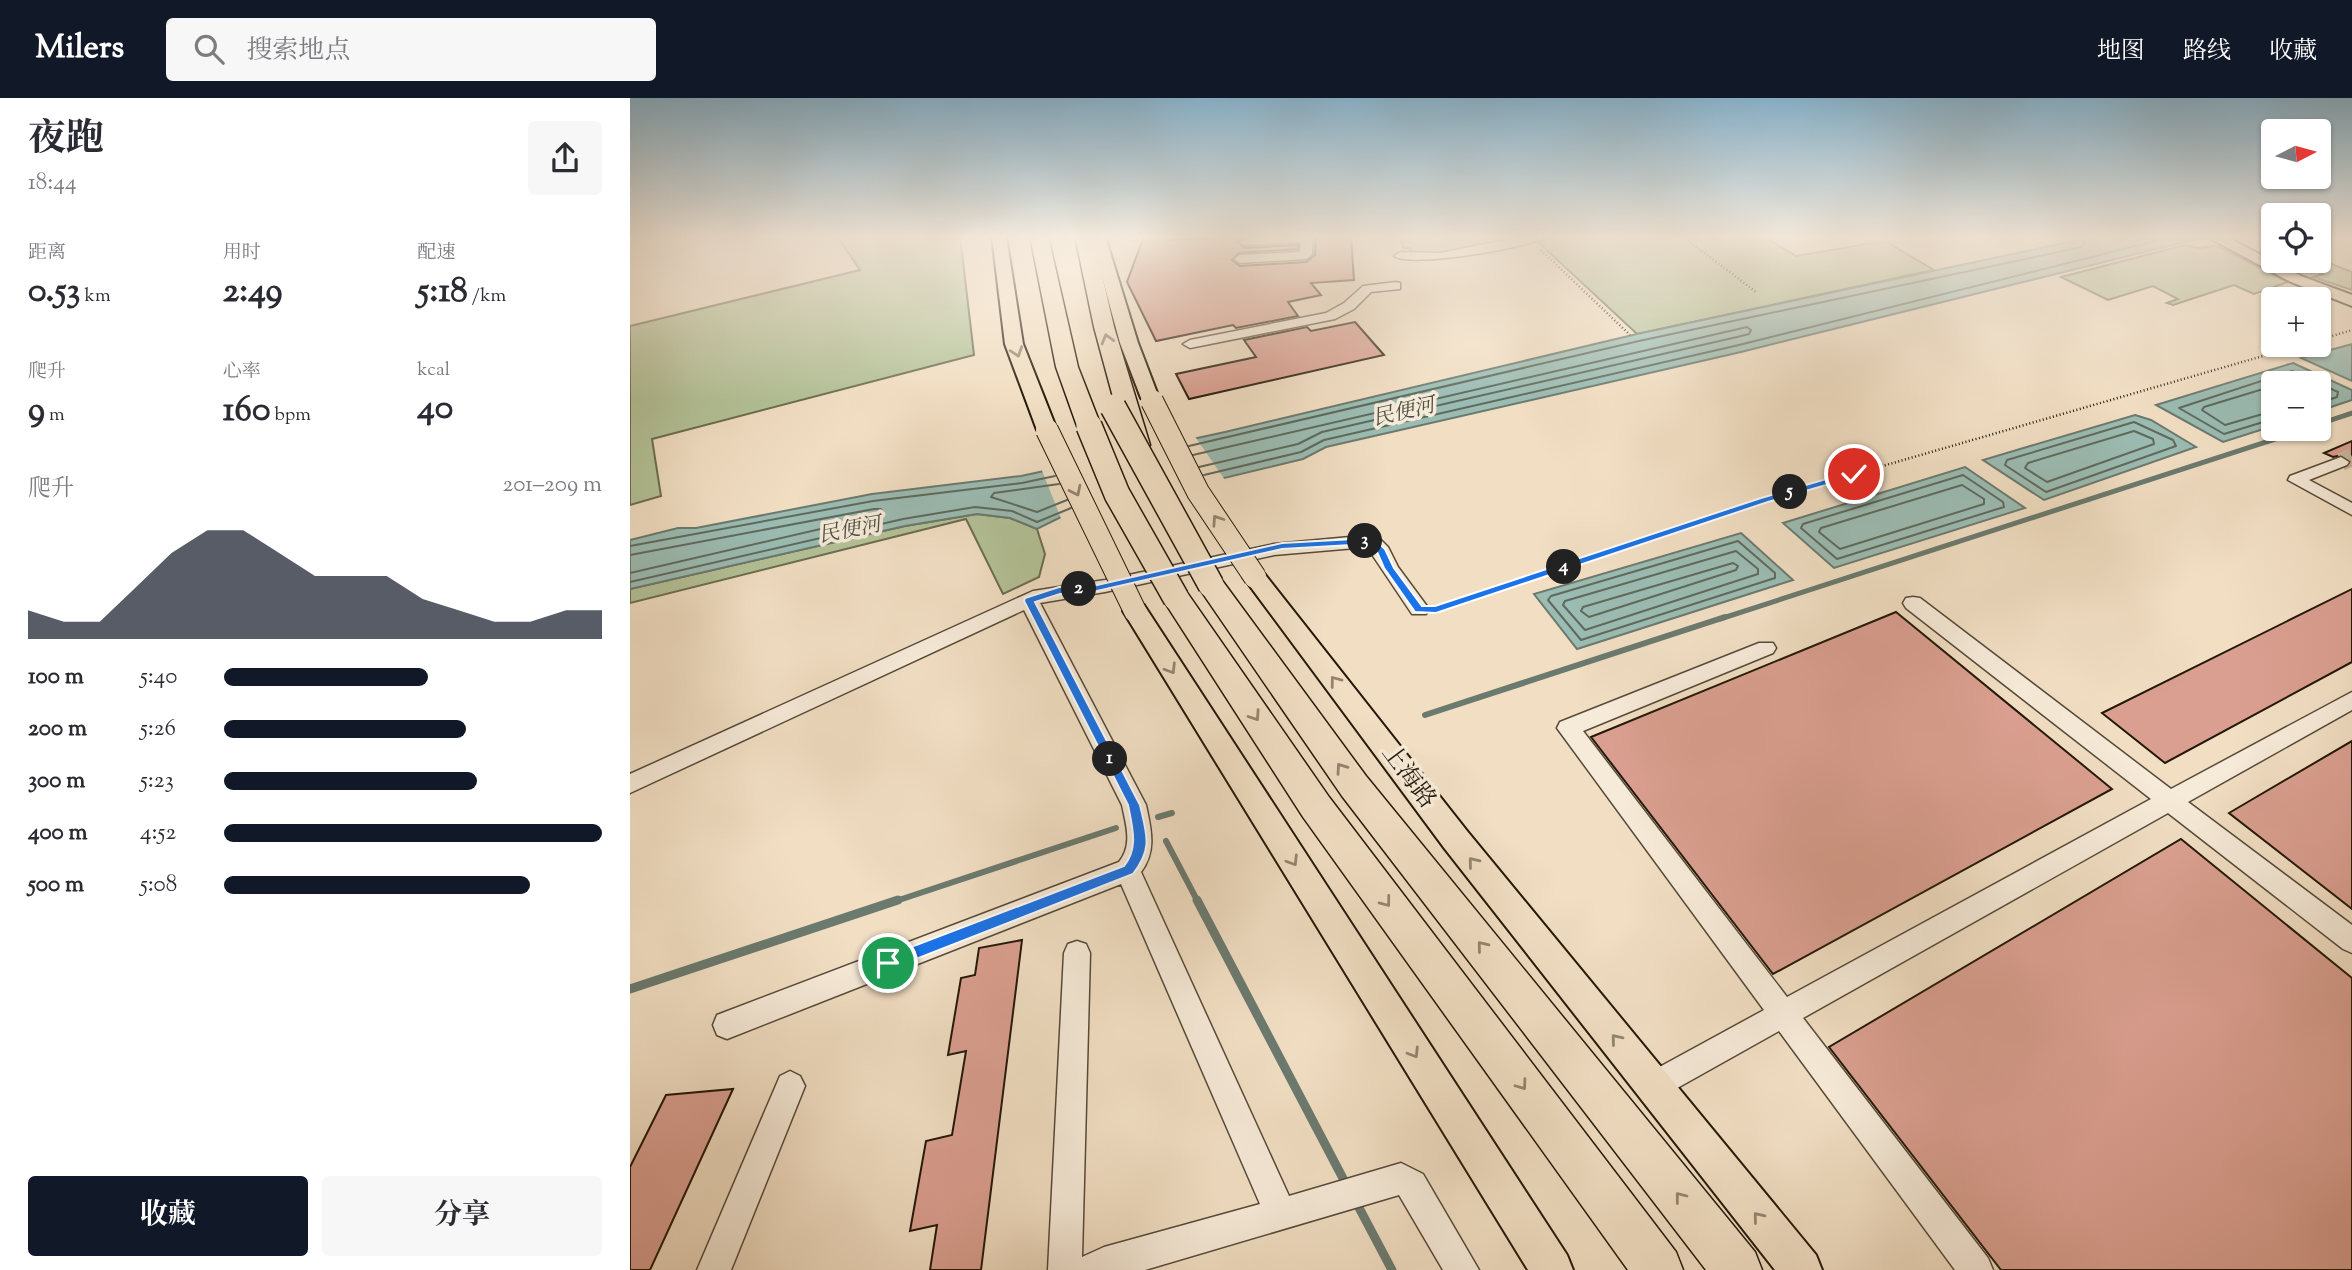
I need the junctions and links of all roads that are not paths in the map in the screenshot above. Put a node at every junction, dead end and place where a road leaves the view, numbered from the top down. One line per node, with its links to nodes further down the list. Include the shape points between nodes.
1 (1007, 291): 38 (main road, one-way to 38, bridge, via 1014,344 1047,430 1135,611)
2 (1035, 291): 13 (highway, via 1045,333)
3 (1051, 291): 13 (highway)
4 (1070, 291): 9 (highway)
5 (1096, 291): 14 (highway, one-way to 5)
6 (1114, 291): 17 (main road, 上海路, one-way to 6, bridge, via 1198,492 1150,398)
7 (1365, 291): 11 (street, via 1330,316)
8 (2326, 291): 10 (main road)
9 (1072, 298)
10 (2352, 301)
11 (1190, 344)
12 (1089, 345): 14 (highway, 上海路)
13 (1067, 367): 39 (highway, one-way to 39, bridge, via 1117,494 1175,598 1316,807)
14 (1119, 406): 40 (highway, 上海路, one-way to 14, bridge, via 1354,786 1212,585 1143,464)
15 (2341, 462): 16 (street, via 2297,480)
16 (2352, 510)
17 (1255, 576): 31 (main road, 上海路, one-way to 17, via 1456,840)
18 (1029, 601): 20 (street, via 1059,590 1097,588 1282,546 1372,541); 23 (street); 25 (street, via 1134,805 1139,856)
19 (1913, 603): 24 (street)
20 (1419, 609)
21 (1766, 648): 28 (street, via 1568,728)
22 (2352, 700): 24 (street)
23 (630, 783)
24 (2170, 801): 26 (street); 28 (street)
25 (1128, 870): 29 (street); 32 (street)
26 (2352, 942)
27 (1077, 953): 35 (street)
28 (1784, 1016): 31 (street); 42 (street)
29 (727, 1025)
30 (790, 1086): 34 (street)
31 (1653, 1086): 41 (main road, 上海路, one-way to 31)
32 (1281, 1215): 33 (street); 37 (street, via 1401,1179 1412,1185)
33 (1151, 1261): 36 (street)
34 (714, 1270)
35 (1065, 1270)
36 (1090, 1270)
37 (1461, 1270)
38 (1552, 1270)
39 (1658, 1270)
40 (1737, 1270)
41 (1801, 1270)
42 (1976, 1270)

